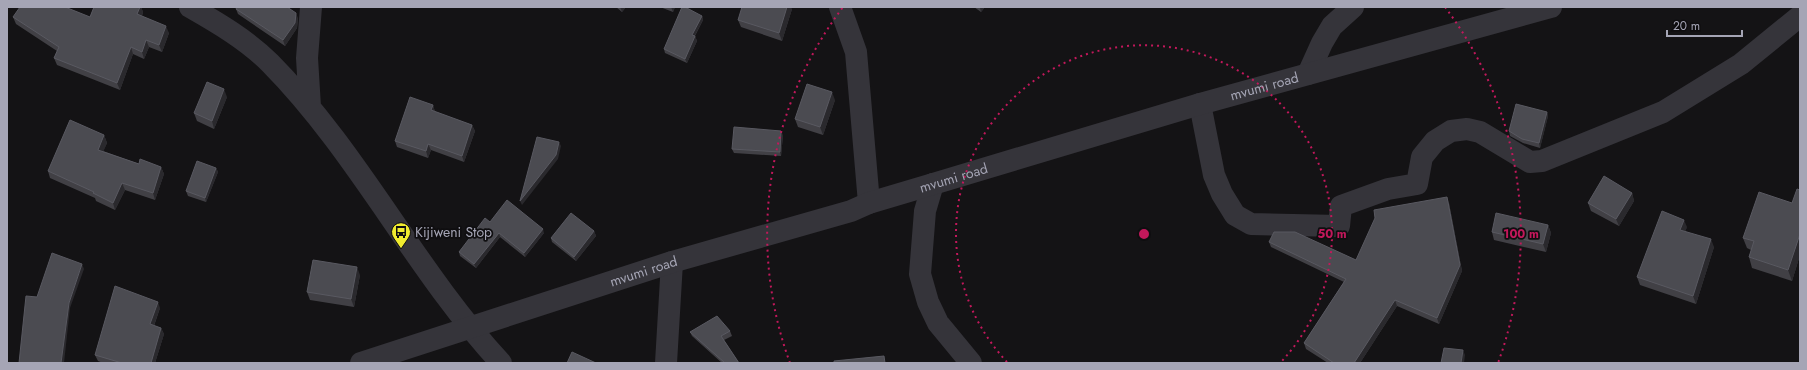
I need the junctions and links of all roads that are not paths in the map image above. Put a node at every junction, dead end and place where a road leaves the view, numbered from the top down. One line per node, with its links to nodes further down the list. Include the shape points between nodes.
1 (190, 7): 9 (street, via 241,38 269,62)
2 (311, 7): 9 (street, via 307,58)
3 (840, 7): 11 (street, via 856,52)
4 (1353, 7): 7 (street, via 1332,26)
5 (1551, 7): 7 (street, mvumi road)
6 (1800, 16): 8 (street, via 1741,64 1663,112 1542,161 1530,162 1480,132 1467,129 1451,131 1435,141 1422,157 1417,184 1388,189 1341,206 1339,226 1251,224 1234,215 1214,176)
7 (1308, 74): 8 (street, mvumi road)
8 (1200, 104): 10 (street, mvumi road)
9 (310, 107): 13 (street)
10 (932, 184): 11 (street, mvumi road); 17 (street, via 925,211 920,274 938,324)
11 (869, 203): 12 (street, mvumi road, via 851,211)
12 (672, 262): 13 (street, mvumi road); 16 (street)
13 (471, 328): 14 (street, mvumi road); 15 (street)
14 (361, 363)
15 (501, 363)
16 (666, 363)
17 (971, 363)

